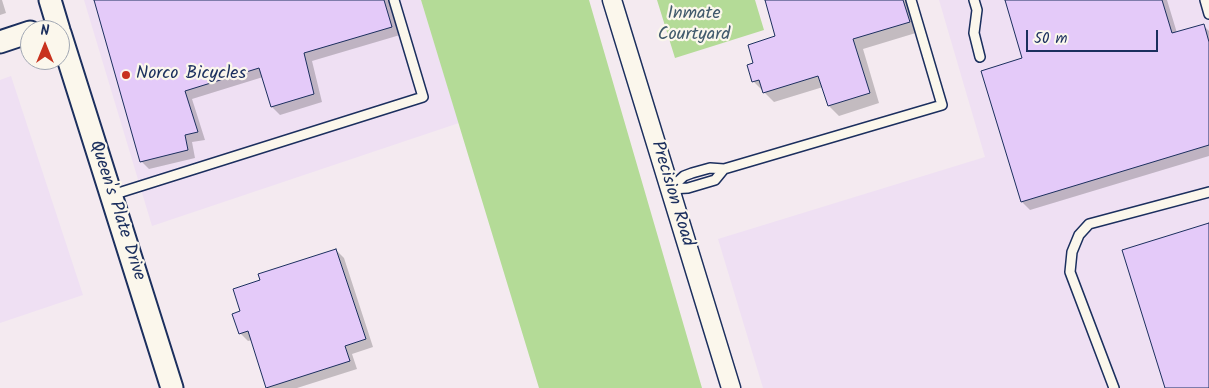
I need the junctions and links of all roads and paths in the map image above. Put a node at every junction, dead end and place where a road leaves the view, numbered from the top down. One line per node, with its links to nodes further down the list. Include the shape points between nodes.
1 (50, 0): 8 (street, Queen's Plate Drive)
2 (394, 0): 15 (lane, via 423,97)
3 (612, 0): 13 (street, Precision Road)
4 (912, 0): 13 (lane, via 942,105 724,169 715,180 688,188)
5 (974, 0): 11 (lane, via 977,10 974,33)
6 (1205, 0): 7 (lane)
7 (1209, 14)
8 (52, 20)
9 (20, 35): 10 (street)
10 (0, 42)
11 (980, 57)
12 (67, 70): 15 (street, Queen's Plate Drive)
13 (670, 189): 17 (street, Precision Road)
14 (1209, 192): 18 (lane, via 1089,224 1079,235 1072,252 1070,272)
15 (111, 195): 16 (street, Queen's Plate Drive)
16 (172, 388)
17 (731, 388)
18 (1114, 388)

